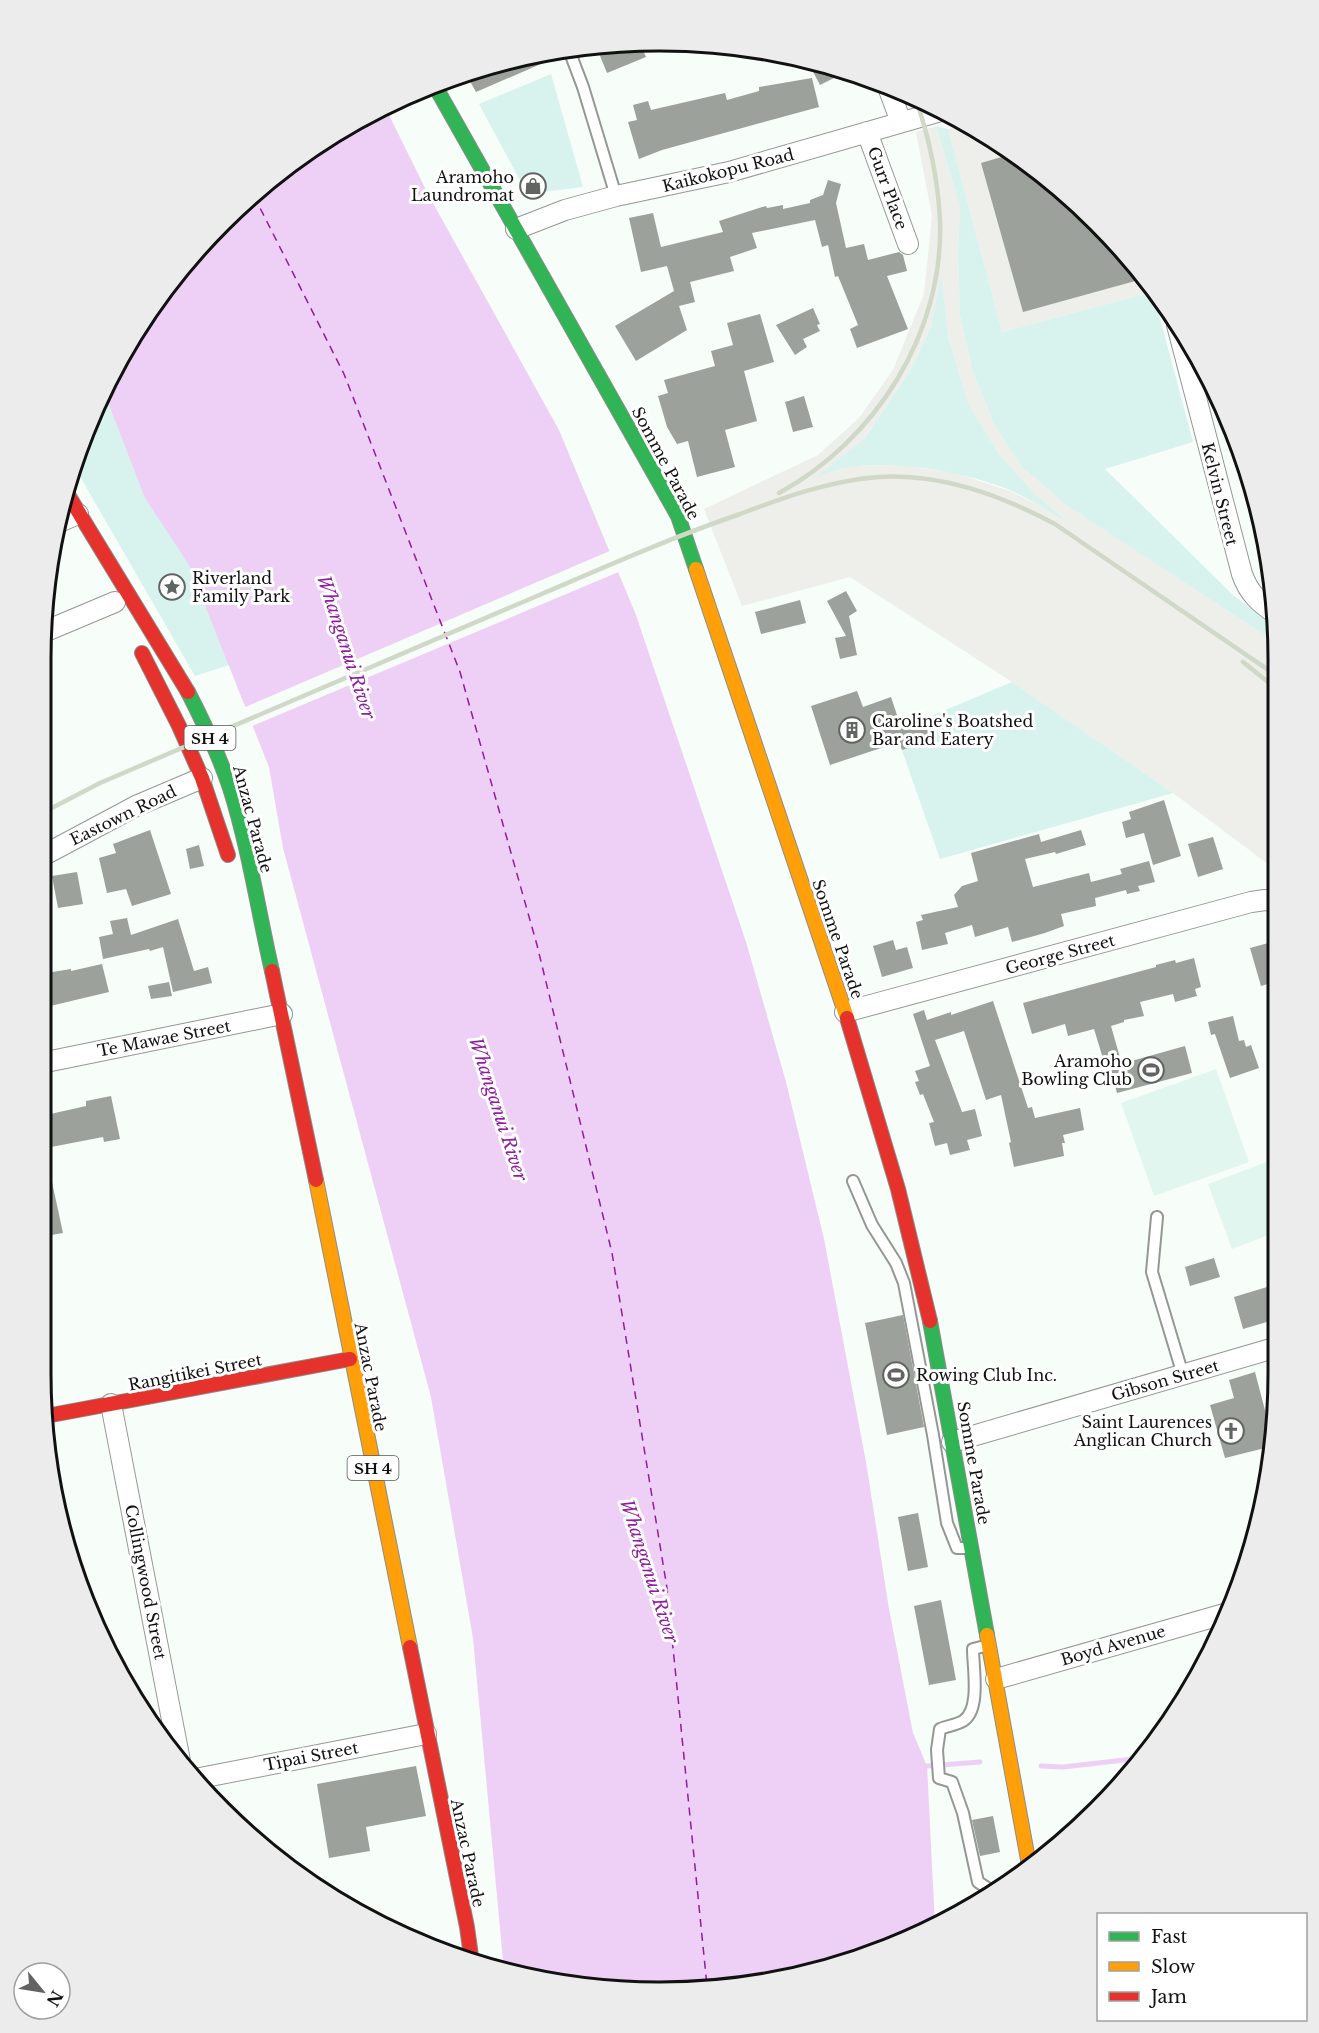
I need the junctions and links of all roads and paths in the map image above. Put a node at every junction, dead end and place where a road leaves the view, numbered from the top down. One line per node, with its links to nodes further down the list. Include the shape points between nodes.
1 (572, 57): 7 (lane)
2 (439, 93): 8 (main road, Somme Parade)
3 (892, 97): 5 (street)
4 (929, 114): 5 (street, Kaikokopu Road)
5 (901, 122): 6 (street, Kaikokopu Road)
6 (867, 132): 7 (street, Kaikokopu Road, via 729,172); 9 (street, Gurr Place)
7 (616, 196): 8 (street, Kaikokopu Road)
8 (516, 229): 24 (main road, Somme Parade, via 678,516)
9 (908, 244)
10 (1184, 352): 15 (street, Kelvin Street, via 1245,584)
11 (72, 503): 12 (main road, Anzac Parade / SH 4)
12 (81, 521): 13 (street); 14 (main road, Anzac Parade / SH 4); 23 (main road, Anzac Parade / SH 4, via 194,703 219,758 254,886)
13 (67, 523)
14 (118, 607): 16 (street)
15 (1266, 607)
16 (52, 629)
17 (136, 643): 18 (main road, Anzac Parade / SH 4)
18 (202, 778): 19 (street, Eastown Road, via 136,806); 20 (main road, Anzac Parade / SH 4)
19 (51, 851)
20 (233, 868)
21 (240, 891): 23 (main road, Anzac Parade / SH 4)
22 (1268, 901): 24 (street, George Street, via 1251,902)
23 (271, 975): 25 (main road, Anzac Parade / SH 4)
24 (845, 1012): 34 (main road, Somme Parade, via 923,1286)
25 (282, 1014): 26 (street, Te Mawae Street); 30 (main road, Anzac Parade / SH 4)
26 (51, 1061)
27 (853, 1180): 35 (lane, via 872,1225 899,1270 906,1292 947,1523 957,1548)
28 (1157, 1217): 31 (lane, via 1152,1272)
29 (1268, 1350): 31 (street, Gibson Street)
30 (350, 1359): 32 (main road, Rangitikei Street); 39 (main road, Anzac Parade / SH 4)
31 (1183, 1375): 34 (street, Gibson Street)
32 (111, 1404): 33 (main road, Rangitikei Street); 40 (street, Collingwood Street)
33 (52, 1415)
34 (952, 1442): 35 (main road, Somme Parade)
35 (972, 1548): 37 (main road, Somme Parade)
36 (1217, 1616): 38 (street, Boyd Avenue)
37 (989, 1645): 38 (main road, Somme Parade); 43 (lane, via 973,1649 975,1705 962,1722 940,1729 937,1750 939,1778 952,1782 978,1882)
38 (996, 1679): 42 (main road, Somme Parade)
39 (426, 1734): 41 (street, Tipai Street); 44 (main road, Anzac Parade / SH 4)
40 (177, 1743)
41 (204, 1777)
42 (1028, 1858)
43 (985, 1887)
44 (470, 1952)

